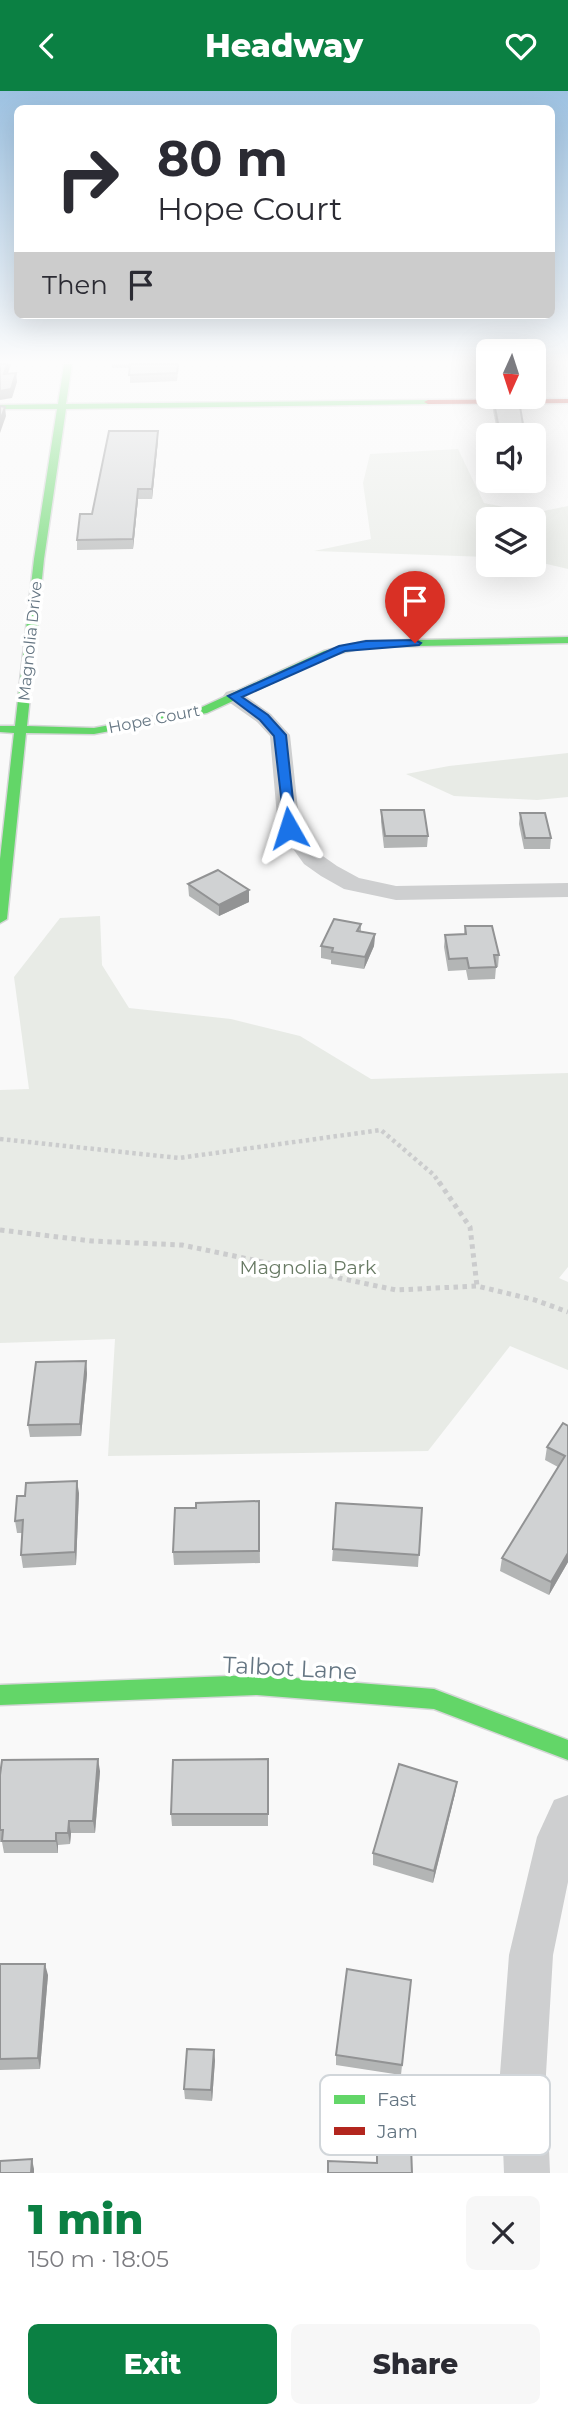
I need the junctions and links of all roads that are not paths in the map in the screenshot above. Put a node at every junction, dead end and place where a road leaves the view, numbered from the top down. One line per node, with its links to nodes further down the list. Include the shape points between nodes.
1 (52, 461): 5 (street, Magnolia Drive)
2 (568, 639): 3 (street, Hope Court, via 343,648)
3 (233, 696): 5 (street, Hope Court, via 202,711 139,725 94,731); 6 (street, via 280,735 289,828 298,843 312,859 352,884 396,893)
4 (0, 729): 5 (street, Hope Court)
5 (20, 729): 7 (street, Magnolia Drive)
6 (568, 890)
7 (0, 919)
8 (0, 1695): 9 (street, Talbot Lane, via 257,1685 434,1699)
9 (568, 1751)
10 (568, 1814): 11 (street, via 557,1837 531,1955)
11 (523, 2075)
12 (526, 2155): 13 (street)
13 (527, 2173)

